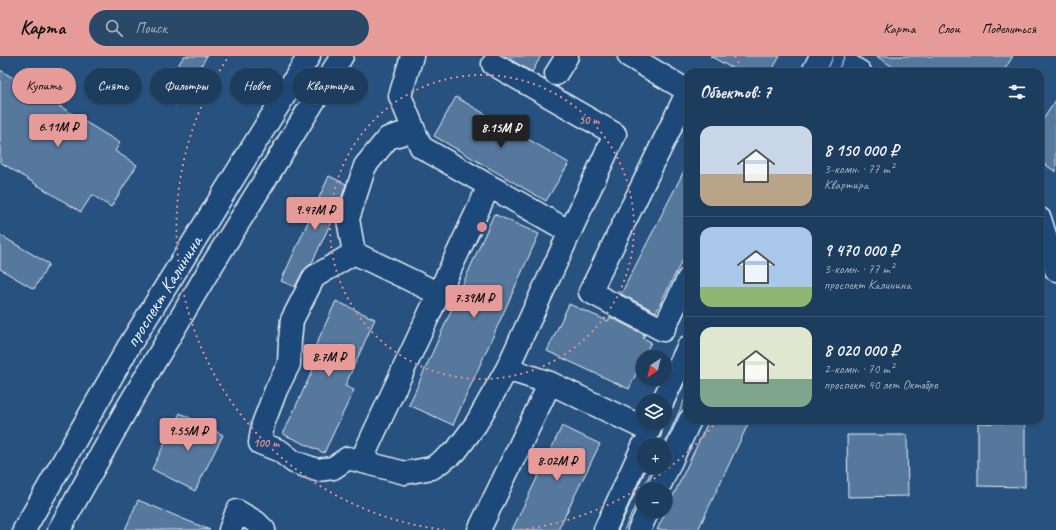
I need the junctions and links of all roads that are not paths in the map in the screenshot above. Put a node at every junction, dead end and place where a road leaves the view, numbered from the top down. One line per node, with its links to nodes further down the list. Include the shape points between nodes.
1 (309, 56): 29 (main road, проспект Калинина, via 128,346)
2 (342, 56): 30 (main road, проспект Калинина, via 206,275)
3 (412, 56): 12 (main road, via 400,96)
4 (629, 56): 10 (main road)
5 (821, 56): 9 (main road)
6 (829, 56): 8 (main road)
7 (493, 64): 15 (main road, via 615,134)
8 (852, 66)
9 (815, 68)
10 (684, 89)
11 (684, 100): 18 (main road, via 590,292 664,330)
12 (414, 130): 13 (main road, via 421,147); 16 (main road, via 388,138 365,166 348,219)
13 (489, 186): 15 (main road); 19 (main road)
14 (1044, 231): 17 (main road)
15 (570, 232): 21 (main road)
16 (354, 253): 19 (main road); 26 (main road, via 314,277 292,320 289,364 263,424 260,443 280,451 294,462 317,470 334,468 348,458)
17 (1056, 270)
18 (684, 288)
19 (438, 295): 26 (main road)
20 (684, 356): 23 (main road)
21 (507, 369): 22 (main road); 26 (main road, via 476,424 456,451 432,468 405,473)
22 (550, 383): 25 (main road); 33 (main road)
23 (666, 394)
24 (688, 424): 27 (main road)
25 (647, 436): 34 (main road)
26 (361, 461)
27 (661, 482)
28 (645, 518): 35 (main road)
29 (24, 530)
30 (60, 530)
31 (230, 530): 32 (main road, via 237,511)
32 (264, 530)
33 (479, 530)
34 (605, 530)
35 (639, 530)

